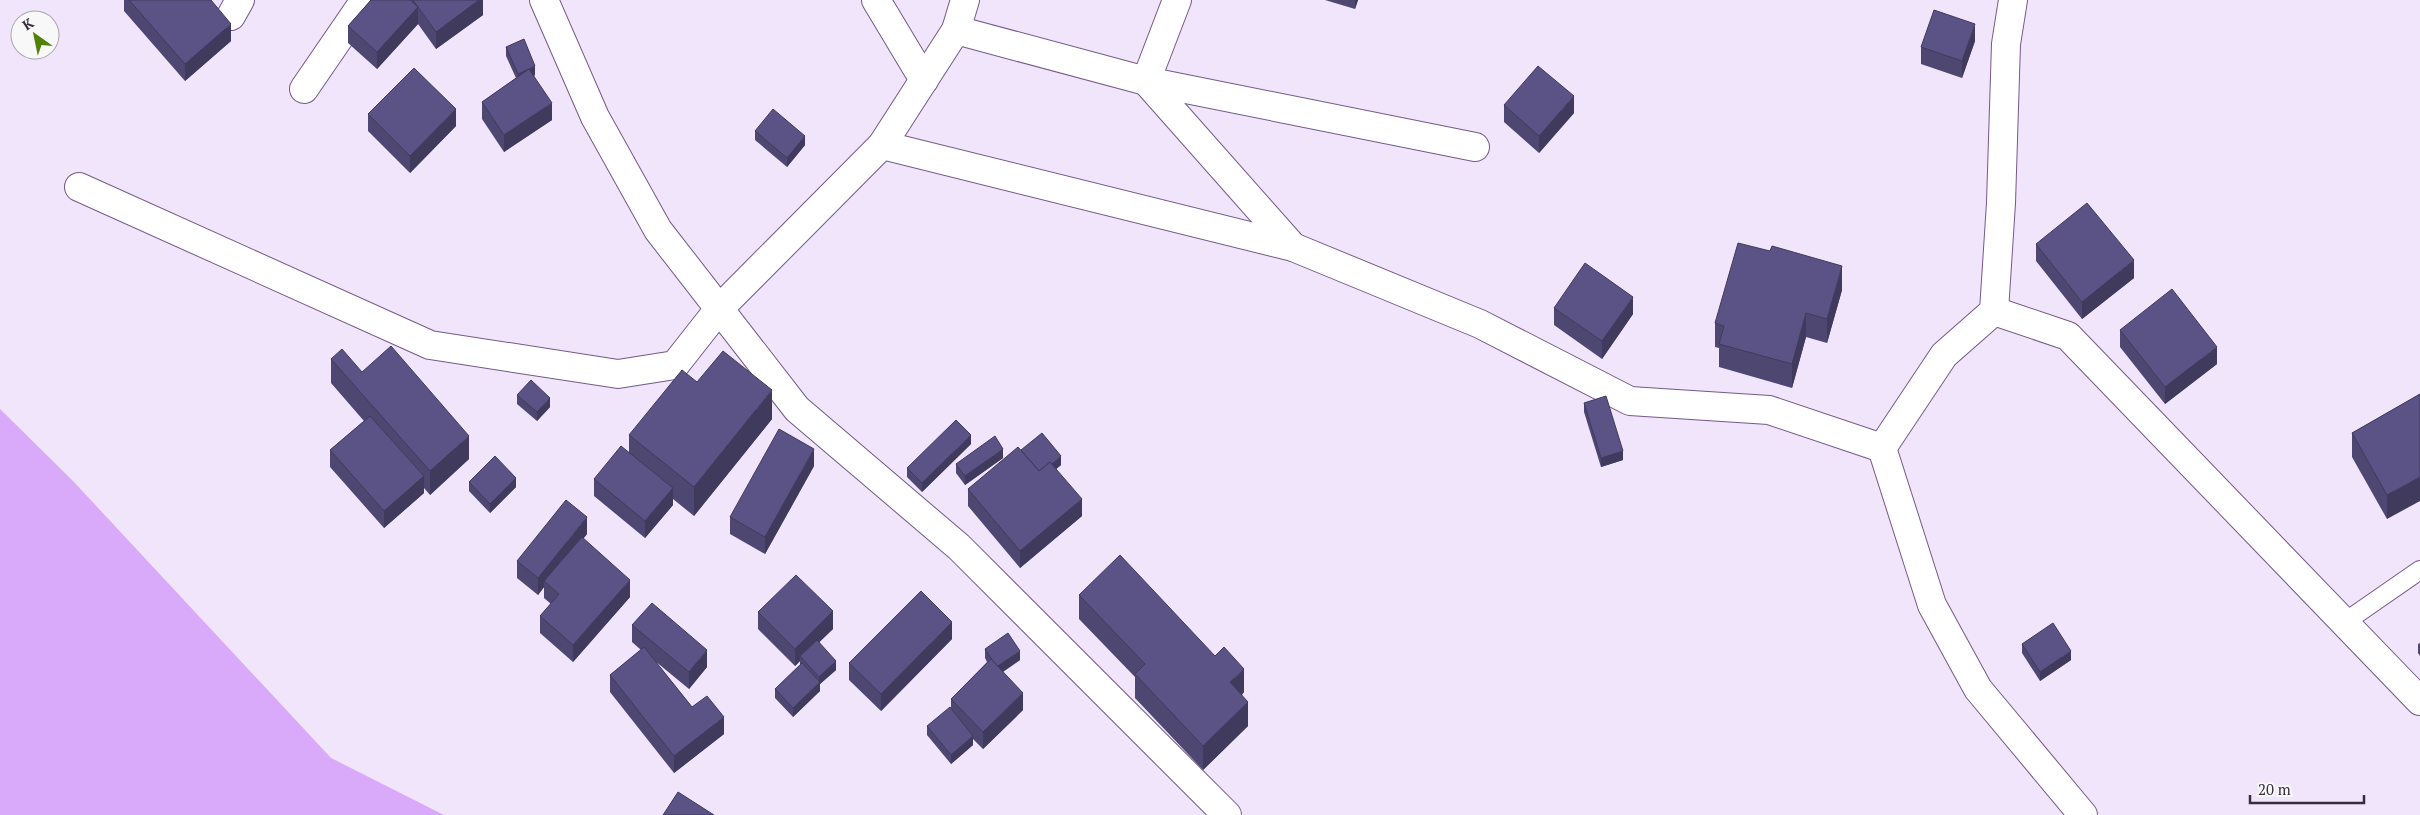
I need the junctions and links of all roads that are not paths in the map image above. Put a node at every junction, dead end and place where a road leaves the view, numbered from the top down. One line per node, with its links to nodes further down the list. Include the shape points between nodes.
1 (365, 0): 10 (street)
2 (544, 0): 15 (street, via 595,117 658,230)
3 (876, 0): 8 (street)
4 (965, 0): 7 (street)
5 (1177, 0): 9 (street)
6 (2013, 0): 16 (street, via 2006,44)
7 (956, 30): 8 (street); 9 (street)
8 (924, 80): 11 (street)
9 (1146, 81): 12 (street); 14 (street)
10 (304, 89)
11 (882, 145): 14 (street); 15 (street)
12 (1475, 147)
13 (79, 187): 15 (street, via 430,345 618,374 674,365)
14 (1293, 247): 17 (street, via 1480,324 1630,401 1769,410)
15 (719, 308): 21 (street, via 797,409 959,548)
16 (1994, 311): 17 (street, via 1944,355); 19 (street, via 2068,336)
17 (1882, 448): 22 (street, via 1932,605 1978,689)
18 (2420, 570): 19 (lane)
19 (2345, 622): 20 (street)
20 (2420, 701)
21 (1227, 815)
22 (2083, 815)

